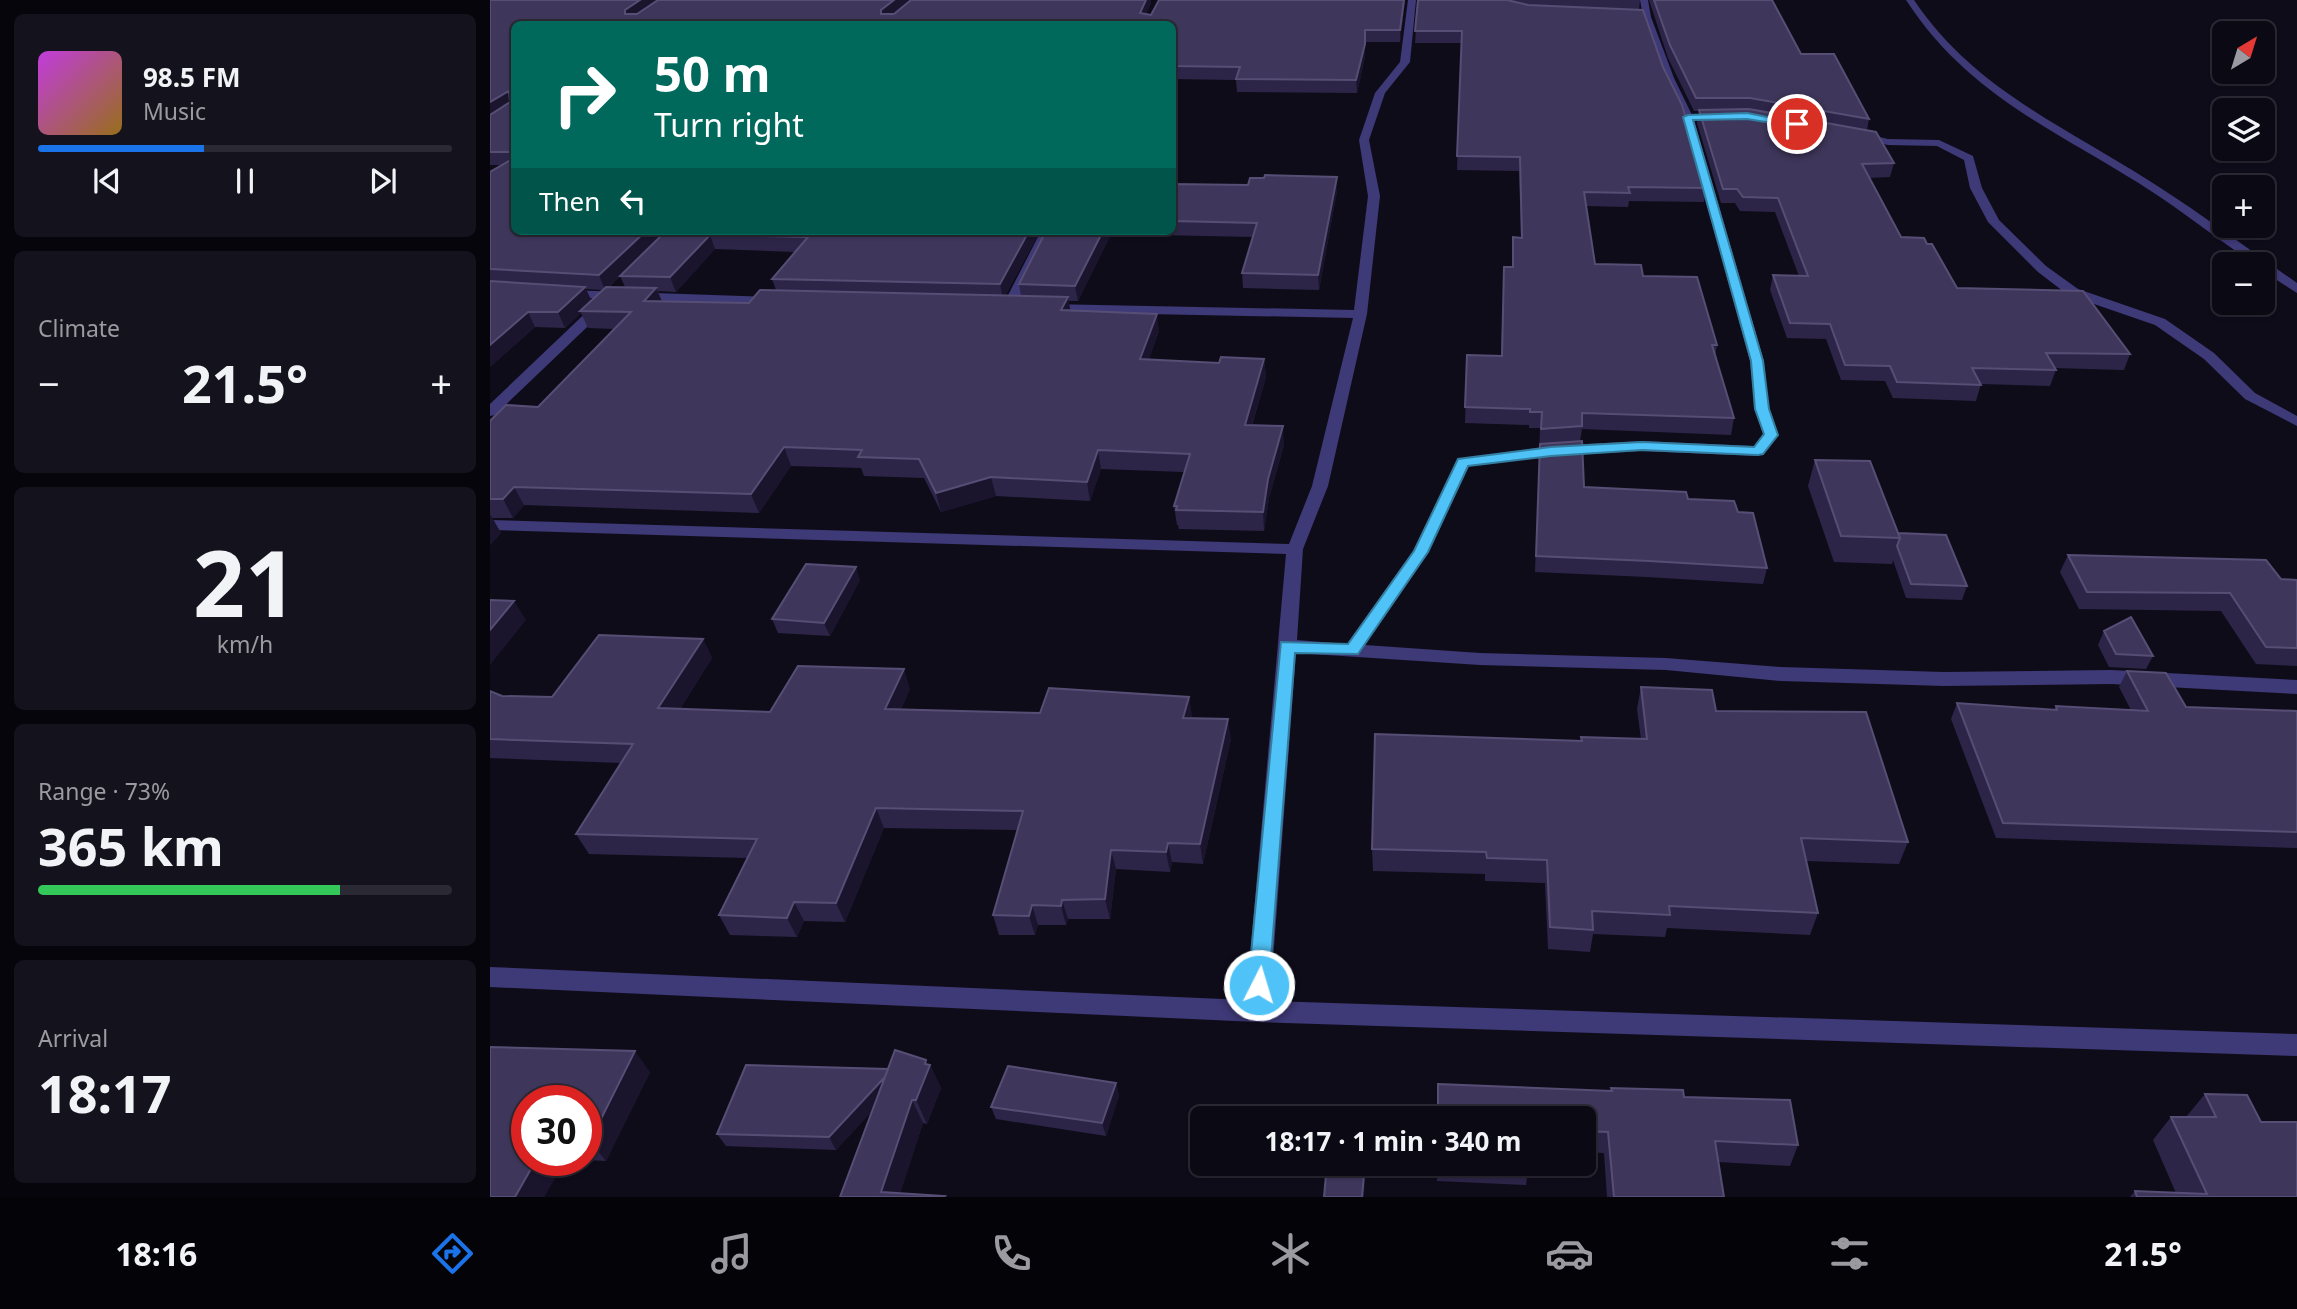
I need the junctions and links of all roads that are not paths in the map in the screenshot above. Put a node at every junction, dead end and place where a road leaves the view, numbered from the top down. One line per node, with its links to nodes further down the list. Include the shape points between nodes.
1 (1412, 0): 15 (street, via 1405,62 1380,93 1364,140 1374,196)
2 (1644, 0): 5 (street)
3 (1910, 0): 8 (street, via 1919,18 1973,73)
4 (1634, 16): 5 (street)
5 (1647, 17): 21 (street, via 1669,78 1694,117 1757,361 1762,409 1771,435 1758,451 1642,446 1462,462 1421,552)
6 (1848, 134): 17 (street, via 1888,142 1939,143 1969,158 1976,188 1994,222 2042,269 2073,292 2160,322 2209,356 2250,396)
7 (1044, 235): 15 (street, via 1016,307)
8 (2245, 252)
9 (2275, 273): 11 (street)
10 (630, 278): 13 (street)
11 (2297, 289)
12 (557, 293): 13 (street)
13 (611, 296): 14 (street); 16 (street)
14 (790, 301)
15 (1360, 314): 19 (street, via 1320,486)
16 (490, 412)
17 (2297, 422)
18 (490, 525): 19 (street)
19 (1295, 550): 20 (street)
20 (1287, 646): 21 (street); 24 (street)
21 (1352, 650): 22 (street, via 1666,664 1781,674 1944,679 2111,677)
22 (2297, 687)
23 (490, 977): 24 (street)
24 (1257, 1011): 25 (street)
25 (2297, 1045)

